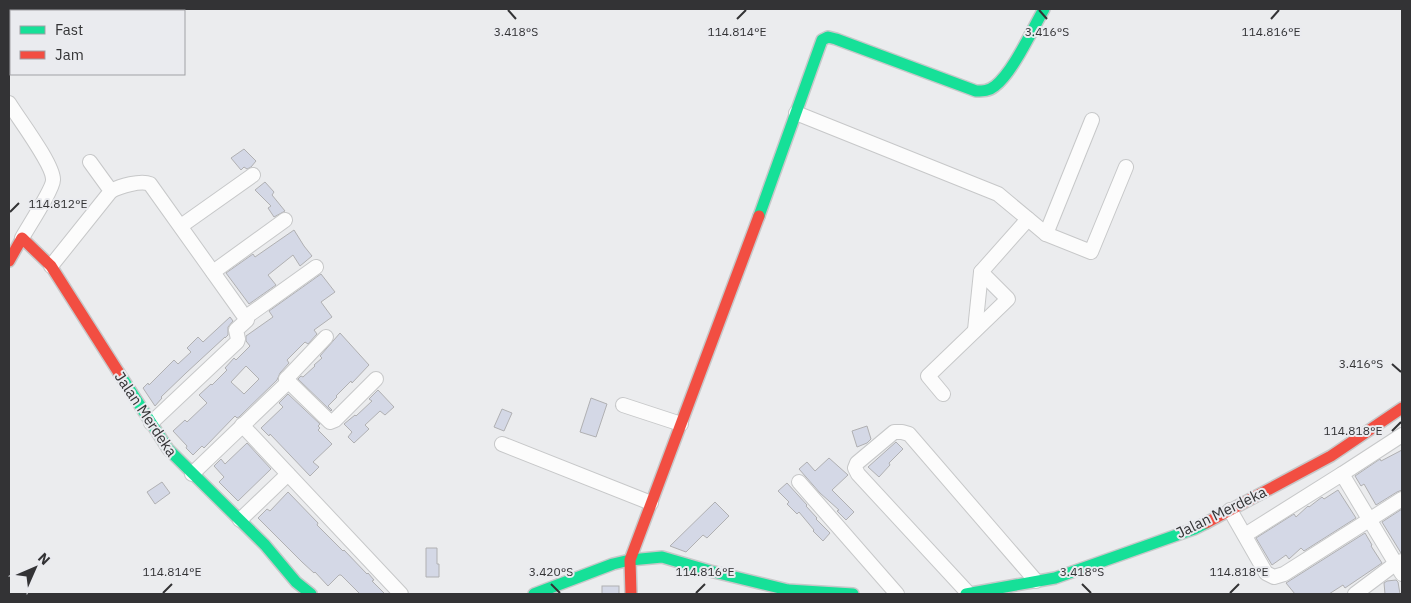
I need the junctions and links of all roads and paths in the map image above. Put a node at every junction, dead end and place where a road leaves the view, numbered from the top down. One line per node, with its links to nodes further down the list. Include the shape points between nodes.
1 (1044, 9): 3 (street, via 1006,74 988,90 976,91 828,37 822,40)
2 (9, 103): 13 (street, via 51,167 53,180)
3 (796, 113): 9 (street, via 998,194); 28 (street)
4 (1092, 120): 12 (street)
5 (90, 162): 8 (street)
6 (1126, 168): 12 (street, via 1090,252)
7 (253, 175): 11 (street)
8 (111, 191): 11 (street, via 119,187 150,184); 15 (street)
9 (1028, 219): 12 (street); 18 (street)
10 (284, 220): 17 (street)
11 (181, 226): 17 (street)
12 (1046, 234)
13 (22, 238): 14 (street); 15 (street, Jalan Merdeka)
14 (9, 261)
15 (51, 266): 27 (street, Jalan Merdeka)
16 (316, 267): 19 (street)
17 (213, 272): 19 (street)
18 (981, 272): 20 (street); 20 (street, via 1008,299)
19 (246, 317): 27 (street, via 247,320 236,330 237,342)
20 (975, 330): 24 (street, via 928,376)
21 (326, 337): 23 (street, via 286,379)
22 (376, 380): 23 (street, via 330,422)
23 (287, 383): 29 (street)
24 (943, 394)
25 (623, 405): 28 (street)
26 (1402, 408): 38 (street, Jalan Merdeka, via 1331,456)
27 (151, 424): 32 (street, Jalan Merdeka, via 172,454)
28 (681, 424): 37 (street)
29 (242, 425): 32 (street); 33 (street)
30 (1402, 435): 34 (street)
31 (502, 444): 37 (street)
32 (192, 474): 39 (street, Jalan Merdeka)
33 (288, 474): 39 (street); 47 (street)
34 (1342, 474): 40 (street); 41 (street)
35 (799, 482): 51 (street)
36 (1402, 499): 40 (street)
37 (651, 503): 42 (street)
38 (1230, 510): 41 (street); 44 (street, Jalan Merdeka, via 1194,529)
39 (240, 520): 46 (street, Jalan Merdeka, via 296,582)
40 (1369, 521): 41 (street, via 1274,577 1266,573); 43 (street)
41 (1244, 535)
42 (630, 560): 45 (street, via 662,557); 48 (street); 49 (street)
43 (1400, 566): 53 (street)
44 (1036, 582): 52 (street, Jalan Merdeka); 52 (street, via 909,434 894,432 855,468)
45 (801, 593): 50 (street)
46 (311, 594)
47 (401, 594)
48 (534, 594)
49 (631, 594)
50 (853, 594)
51 (897, 594)
52 (967, 594)
53 (1355, 594)

